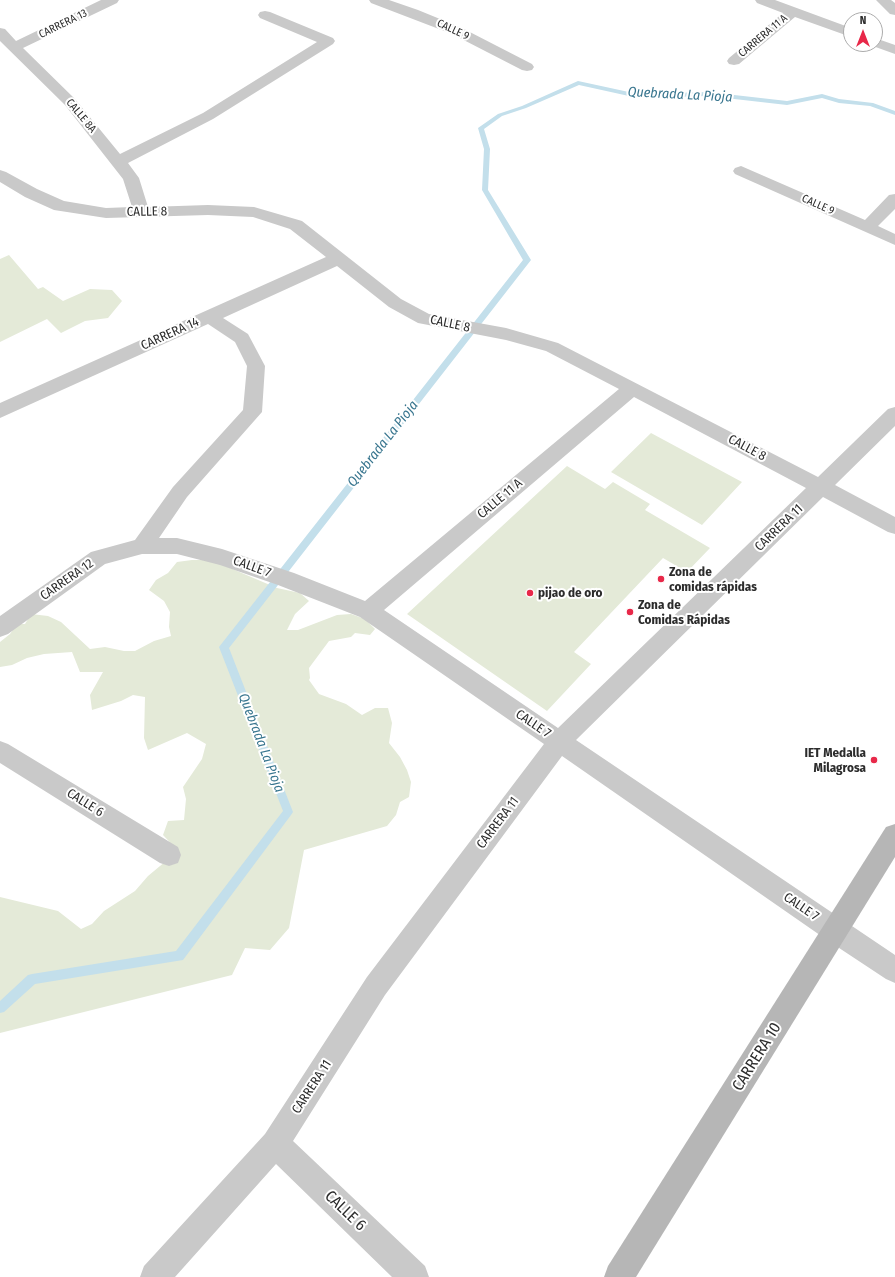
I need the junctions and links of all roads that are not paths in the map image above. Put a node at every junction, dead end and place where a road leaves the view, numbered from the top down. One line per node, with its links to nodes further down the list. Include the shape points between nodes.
1 (112, 0): 9 (street, CARRERA 13)
2 (376, 0): 13 (street, CALLE 9, via 457,31)
3 (762, 0): 6 (street)
4 (883, 0): 5 (street)
5 (895, 11)
6 (793, 12): 8 (street); 12 (street, CARRERA 11 A)
7 (265, 15): 14 (street, via 328,41 208,116)
8 (843, 30)
9 (5, 39): 14 (street, CALLE 8A, via 70,102)
10 (883, 45): 11 (street)
11 (895, 50)
12 (734, 61)
13 (527, 67)
14 (118, 162): 18 (street, CALLE 8A, via 131,178)
15 (741, 171): 19 (street, CALLE 9)
16 (0, 175): 18 (street, CALLE 8, via 31,194 60,206 106,213)
17 (895, 199): 19 (street)
18 (142, 213): 21 (street, CALLE 8, via 208,210 254,212 296,225)
19 (868, 227): 20 (street, CALLE 9)
20 (895, 240)
21 (339, 258): 22 (street, CARRERA 14); 23 (street, CALLE 8, via 395,303 424,319 506,334 552,347)
22 (210, 317): 24 (street, CARRERA 14); 28 (street, via 242,338 256,366 252,412 180,492)
23 (633, 388): 26 (street, CALLE 8); 29 (street, CALLE 11 A)
24 (0, 411)
25 (895, 414): 26 (street, CARRERA 11)
26 (821, 487): 27 (street, CALLE 8); 31 (street, CARRERA 11)
27 (895, 526)
28 (142, 546): 29 (street, CALLE 7, via 177,546 222,556); 30 (street, CARRERA 12, via 98,558)
29 (368, 611): 31 (street, CALLE 7)
30 (0, 628)
31 (559, 742): 35 (street, CALLE 7); 37 (street, CARRERA 11, via 376,986)
32 (0, 751): 34 (street, CALLE 6)
33 (895, 835): 35 (main road, CARRERA 10)
34 (169, 855)
35 (836, 931): 36 (street, CALLE 7); 40 (main road, CARRERA 10)
36 (895, 970)
37 (275, 1144): 38 (street, CARRERA 11); 39 (street, CALLE 6)
38 (155, 1277)
39 (414, 1277)
40 (619, 1277)

